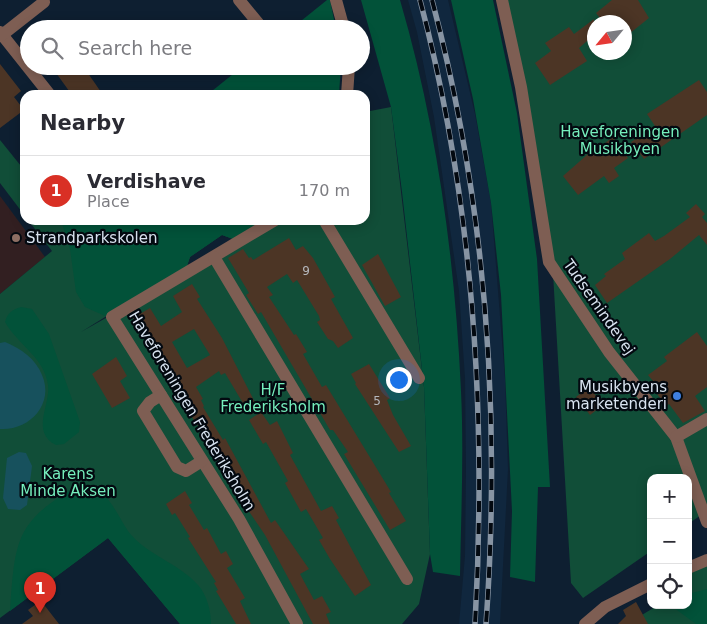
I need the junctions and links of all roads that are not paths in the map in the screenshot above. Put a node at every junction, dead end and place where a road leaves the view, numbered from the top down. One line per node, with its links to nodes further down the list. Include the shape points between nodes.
1 (239, 0): 5 (street)
2 (336, 0): 6 (street)
3 (502, 0): 19 (street, Tudsemindevej, via 522,95 549,262 609,352)
4 (44, 2): 7 (street)
5 (255, 20)
6 (342, 20)
7 (1, 34): 8 (street)
8 (20, 58)
9 (34, 75): 11 (street)
10 (348, 75): 12 (street)
11 (46, 90)
12 (347, 90)
13 (267, 225): 15 (street, Haveforeningen Frederiksholm)
14 (327, 225): 16 (street)
15 (214, 257): 17 (street, Haveforeningen Frederiksholm, via 112,317); 24 (street)
16 (419, 378)
17 (161, 395): 20 (street, Haveforeningen Frederiksholm); 20 (street, via 144,411 177,467 186,471)
18 (707, 419): 19 (street)
19 (676, 437): 21 (street, Tudsemindevej)
20 (202, 461): 26 (street, Haveforeningen Frederiksholm, via 239,519)
21 (707, 522)
22 (707, 560): 23 (street)
23 (692, 566)
24 (406, 580)
25 (647, 586): 27 (street, via 605,607)
26 (297, 624)
27 (585, 624)

